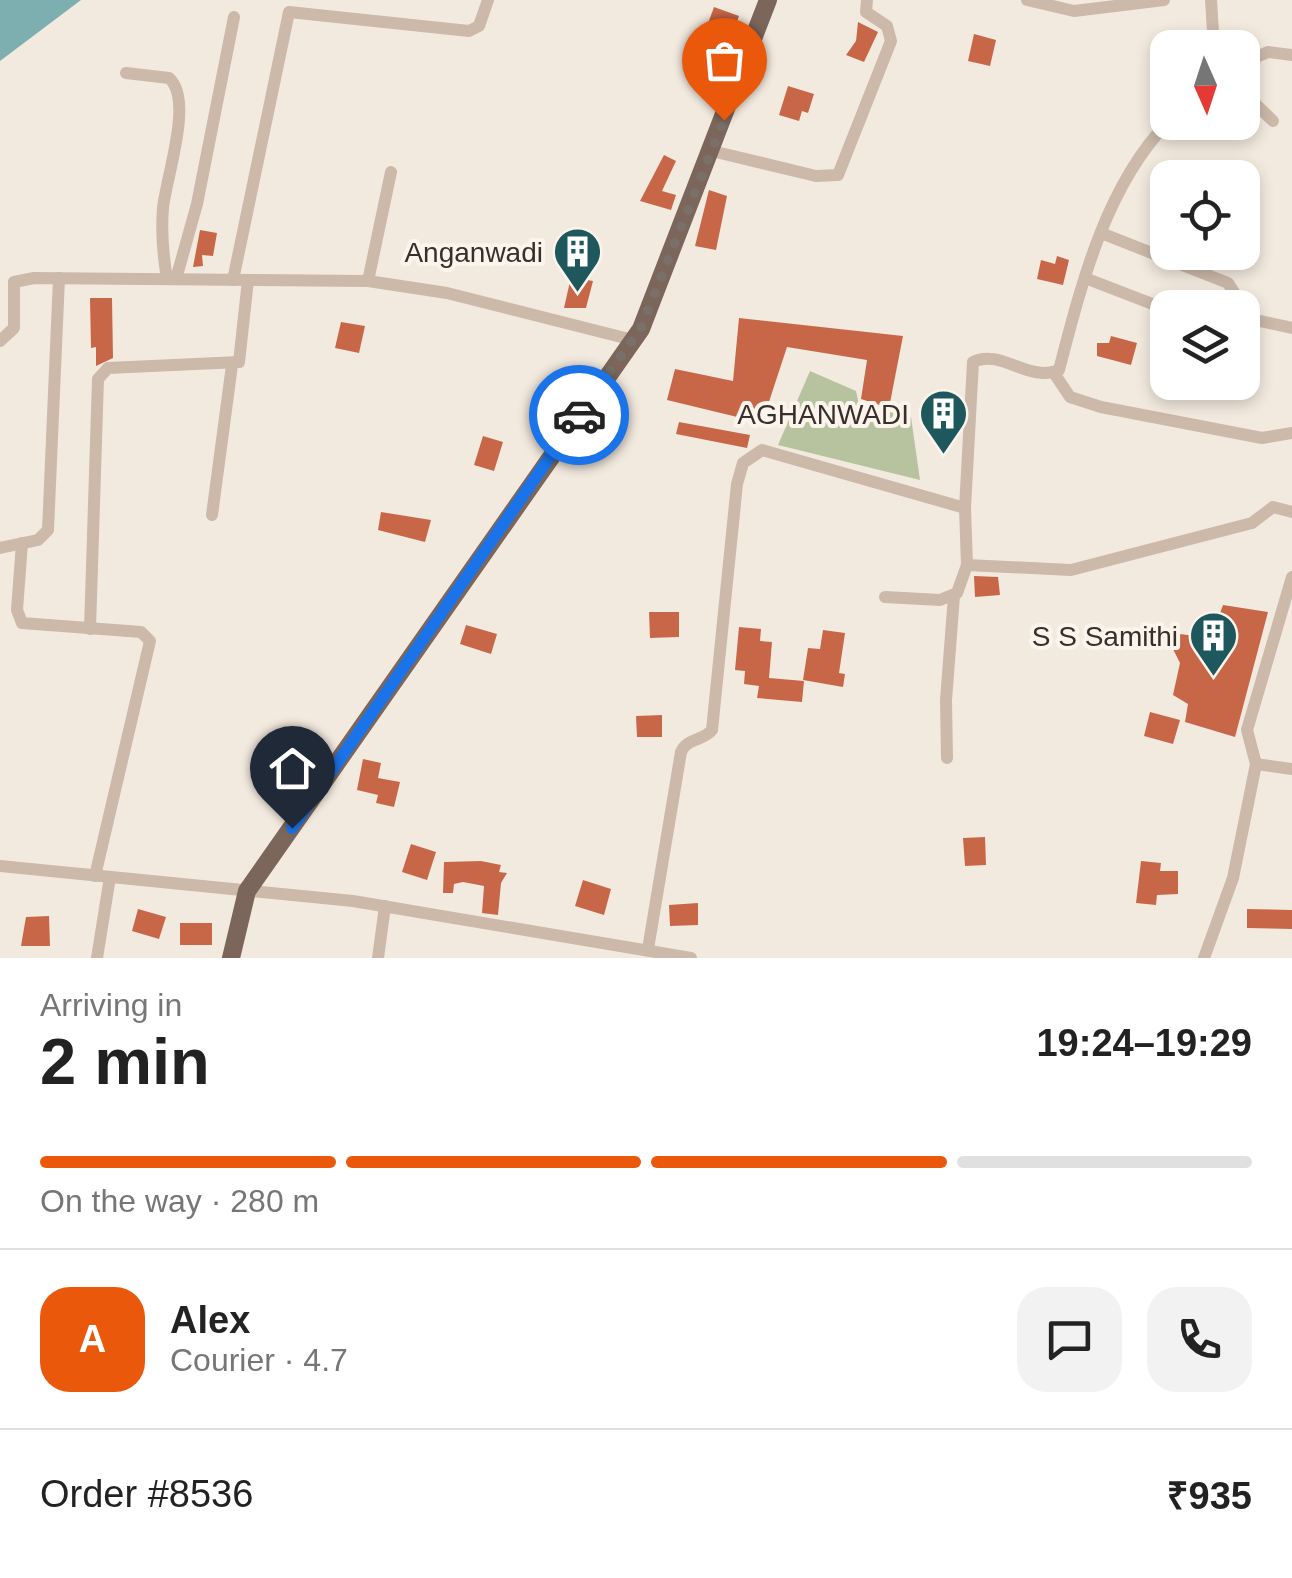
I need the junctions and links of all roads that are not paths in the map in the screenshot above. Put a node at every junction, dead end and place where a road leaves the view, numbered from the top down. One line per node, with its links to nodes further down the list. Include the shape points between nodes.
1 (488, 0): 22 (street, via 479,26 469,31 289,12)
2 (768, 0): 16 (main road)
3 (868, 0): 16 (street, via 866,12 888,26 891,41 838,175 816,176)
4 (1027, 0): 7 (street, via 1074,10)
5 (1164, 0): 7 (street)
6 (1211, 0): 9 (street)
7 (1147, 2)
8 (234, 17): 21 (street, via 197,204)
9 (1213, 30)
10 (1260, 55): 11 (street)
11 (1292, 55)
12 (126, 73): 21 (street, via 169,78 179,93 163,212)
13 (1260, 108): 14 (street)
14 (1274, 121)
15 (1153, 140): 18 (street)
16 (712, 151): 30 (main road)
17 (391, 172): 24 (street)
18 (1101, 233): 20 (street); 26 (street)
19 (58, 278): 21 (street); 25 (street, via 21,278); 38 (street, via 48,530)
20 (1085, 278): 27 (street); 33 (street)
21 (171, 279): 22 (street)
22 (233, 280): 23 (street)
23 (248, 280): 24 (street); 32 (street, via 242,356)
24 (368, 281): 30 (street, via 447,292)
25 (6, 288): 31 (street, via 14,328)
26 (1232, 290)
27 (1150, 303)
28 (1260, 321): 29 (street)
29 (1292, 328)
30 (634, 340): 51 (main road)
31 (0, 341)
32 (232, 365): 37 (street); 44 (street, via 102,372)
33 (1054, 372): 34 (street, via 1070,397 1101,407 1262,438); 35 (street, via 987,358 972,362)
34 (1292, 433)
35 (965, 508): 40 (street); 53 (street, via 762,450 743,463 712,730 681,752)
36 (1292, 512): 40 (street, via 1273,507 1252,523 1071,570)
37 (212, 514)
38 (22, 543): 39 (street); 44 (street, via 22,623)
39 (0, 548)
40 (967, 565): 42 (street)
41 (1292, 577): 46 (street, via 1247,730)
42 (954, 596): 43 (street); 45 (street)
43 (885, 597)
44 (90, 628): 49 (street, via 142,632 150,641)
45 (947, 758)
46 (1256, 764): 47 (street); 59 (street, via 1228,894)
47 (1292, 768)
48 (0, 866): 49 (street)
49 (95, 876): 50 (street)
50 (110, 878): 51 (street); 55 (street)
51 (247, 891): 52 (street); 56 (main road)
52 (385, 906): 54 (street); 57 (street)
53 (648, 949): 54 (street); 58 (street)
54 (625, 951)
55 (96, 958)
56 (231, 958)
57 (378, 958)
58 (690, 958)
59 (1204, 958)

